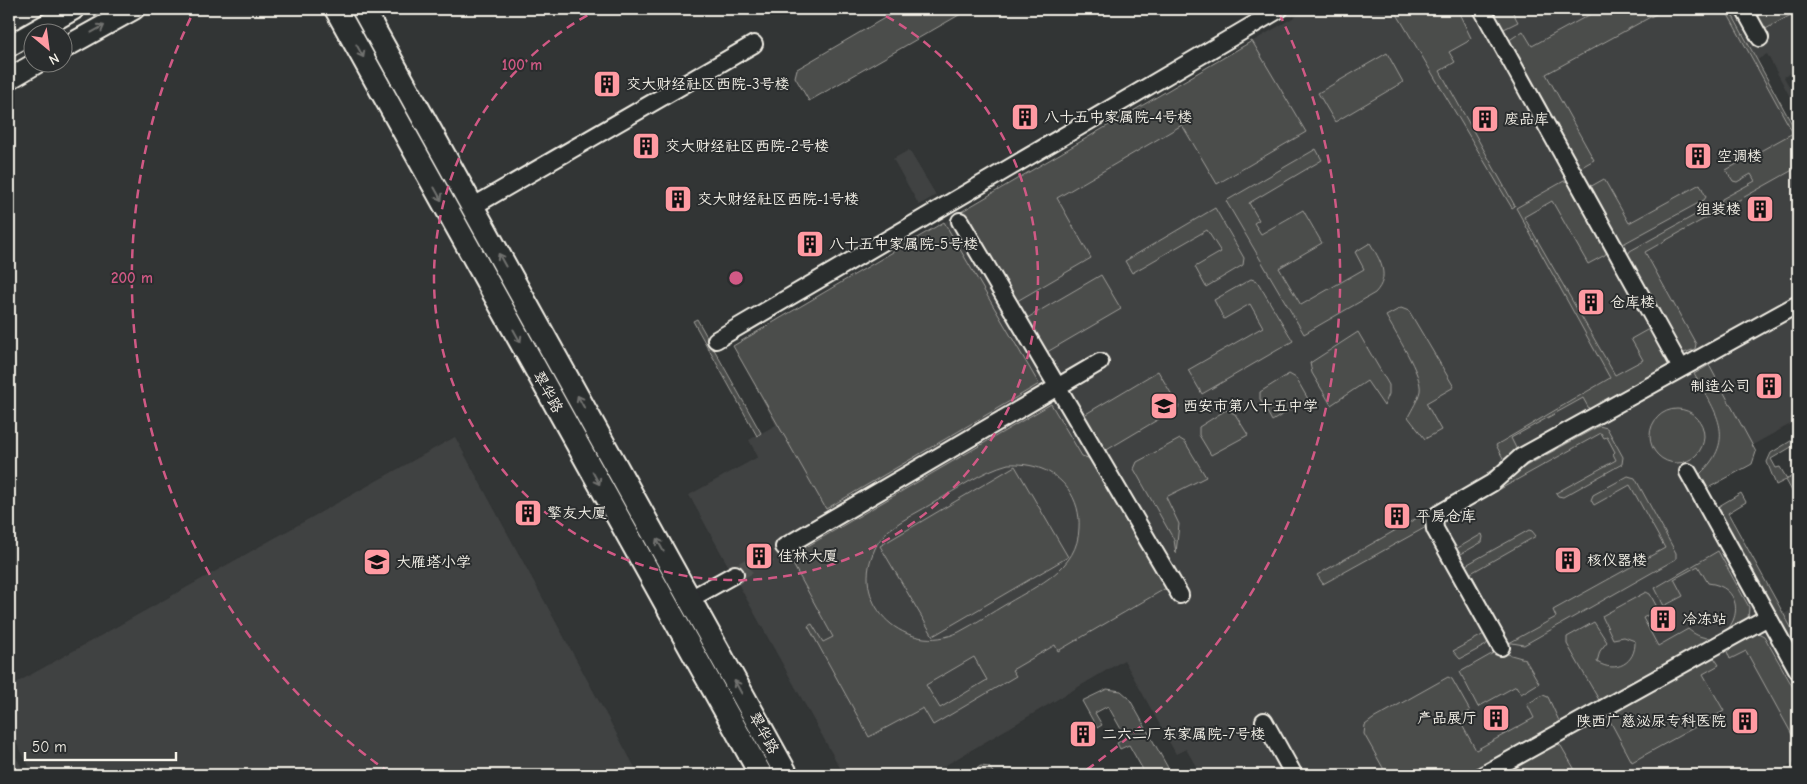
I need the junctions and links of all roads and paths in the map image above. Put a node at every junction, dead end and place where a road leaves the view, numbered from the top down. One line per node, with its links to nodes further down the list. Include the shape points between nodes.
1 (74, 9): 11 (street)
2 (134, 9): 9 (street, one-way to 2)
3 (336, 9): 30 (main road, 翠华路, one-way to 30)
4 (363, 9): 14 (main road, 翠华路)
5 (1280, 9): 17 (street)
6 (1482, 9): 19 (street)
7 (1744, 9): 8 (street)
8 (1760, 38)
9 (72, 43)
10 (754, 44): 14 (street)
11 (9, 46)
12 (22, 71): 13 (street)
13 (9, 79)
14 (472, 207): 25 (main road, 翠华路, one-way to 14)
15 (960, 221): 20 (street)
16 (1798, 304): 19 (street)
17 (716, 340)
18 (1100, 362): 20 (street)
19 (1682, 368): 27 (street, via 1521,457 1492,483 1436,515 1435,529)
20 (1058, 387): 22 (street); 24 (street)
21 (1688, 472): 26 (street)
22 (784, 547)
23 (735, 574): 25 (street)
24 (1180, 594)
25 (690, 599): 31 (main road, 翠华路, one-way to 25)
26 (1768, 617): 28 (street); 33 (street)
27 (1501, 647)
28 (1798, 671)
29 (1264, 721): 32 (street)
30 (761, 775)
31 (788, 775)
32 (1294, 775)
33 (1483, 775)

